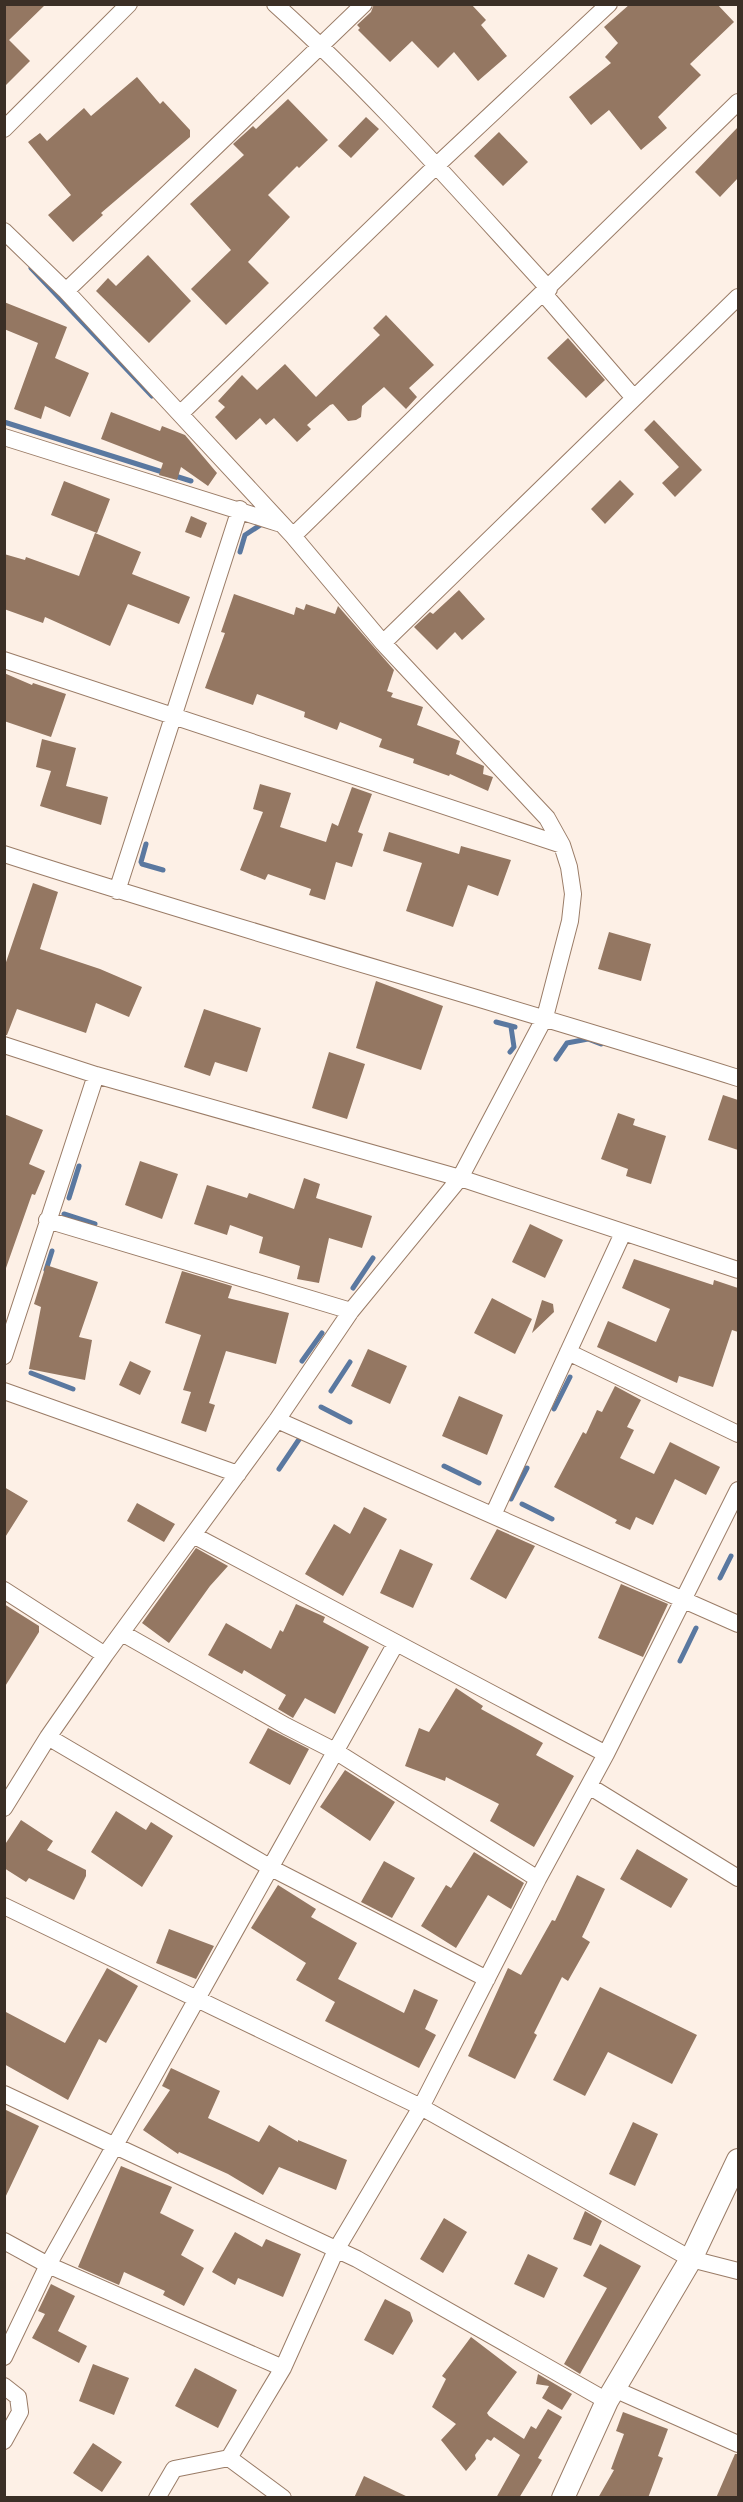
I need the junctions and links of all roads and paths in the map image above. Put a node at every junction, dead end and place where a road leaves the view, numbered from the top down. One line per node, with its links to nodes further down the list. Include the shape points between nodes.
1 (129, 4): 7 (street)
2 (275, 4): 5 (street)
3 (364, 4): 5 (street)
4 (609, 4): 8 (street)
5 (321, 45): 8 (street); 10 (street)
6 (738, 102): 11 (street)
7 (4, 129)
8 (437, 165): 11 (street); 14 (street)
9 (4, 231): 10 (street)
10 (66, 291): 14 (street)
11 (546, 291): 13 (street); 18 (street)
12 (738, 297): 13 (street)
13 (634, 398): 19 (street)
14 (180, 414): 17 (street)
15 (4, 437): 16 (street)
16 (240, 509): 17 (street); 21 (street)
17 (281, 524): 18 (street)
18 (293, 536): 19 (street)
19 (383, 643): 22 (street, via 547,818)
20 (4, 660): 21 (street)
21 (172, 716): 22 (street); 24 (street)
22 (562, 845): 25 (street, via 573,894 570,921)
23 (4, 854): 24 (street)
24 (117, 891): 25 (street)
25 (545, 1017): 28 (street); 29 (street)
26 (4, 1045): 27 (street)
27 (96, 1075): 29 (street); 30 (street)
28 (738, 1078)
29 (460, 1178): 31 (street); 33 (street)
30 (48, 1220): 33 (street); 35 (street)
31 (623, 1233): 32 (street); 34 (street)
32 (738, 1270)
33 (351, 1311): 37 (street)
34 (568, 1352): 38 (street); 41 (street)
35 (4, 1356)
36 (4, 1391): 39 (street)
37 (277, 1420): 39 (street); 41 (street)
38 (738, 1434)
39 (238, 1474): 42 (street)
40 (738, 1490): 44 (street)
41 (492, 1515): 44 (street)
42 (193, 1535): 46 (street); 47 (street)
43 (4, 1590): 48 (street)
44 (683, 1598): 45 (street); 51 (street)
45 (738, 1624)
46 (122, 1633): 48 (street); 50 (street)
47 (396, 1643): 50 (street); 51 (street)
48 (105, 1655): 49 (street)
49 (48, 1737): 53 (street); 54 (street)
50 (336, 1751): 54 (street); 56 (street)
51 (606, 1754): 52 (street)
52 (589, 1786): 55 (street); 56 (street)
53 (6, 1802)
54 (271, 1868): 58 (street); 59 (street)
55 (738, 1878)
56 (538, 1879): 58 (street)
57 (4, 1906): 59 (street)
58 (487, 1979): 61 (street)
59 (198, 2000): 61 (street); 62 (street)
60 (4, 2094): 62 (street)
61 (421, 2107): 65 (street); 66 (street)
62 (115, 2146): 65 (street); 67 (street)
63 (738, 2160): 66 (main road)
64 (4, 2241): 67 (street)
65 (336, 2250): 70 (street); 72 (street)
66 (692, 2259): 68 (street); 72 (main road)
67 (48, 2265): 69 (street); 70 (street)
68 (738, 2271)
69 (4, 2357)
70 (283, 2368): 75 (street)
71 (4, 2386): 73 (street, via 18,2397 20,2412)
72 (611, 2395): 74 (street); 78 (main road)
73 (4, 2441)
74 (738, 2444)
75 (229, 2458): 76 (street, via 174,2469); 77 (street)
76 (157, 2498)
77 (283, 2498)
78 (563, 2498)

